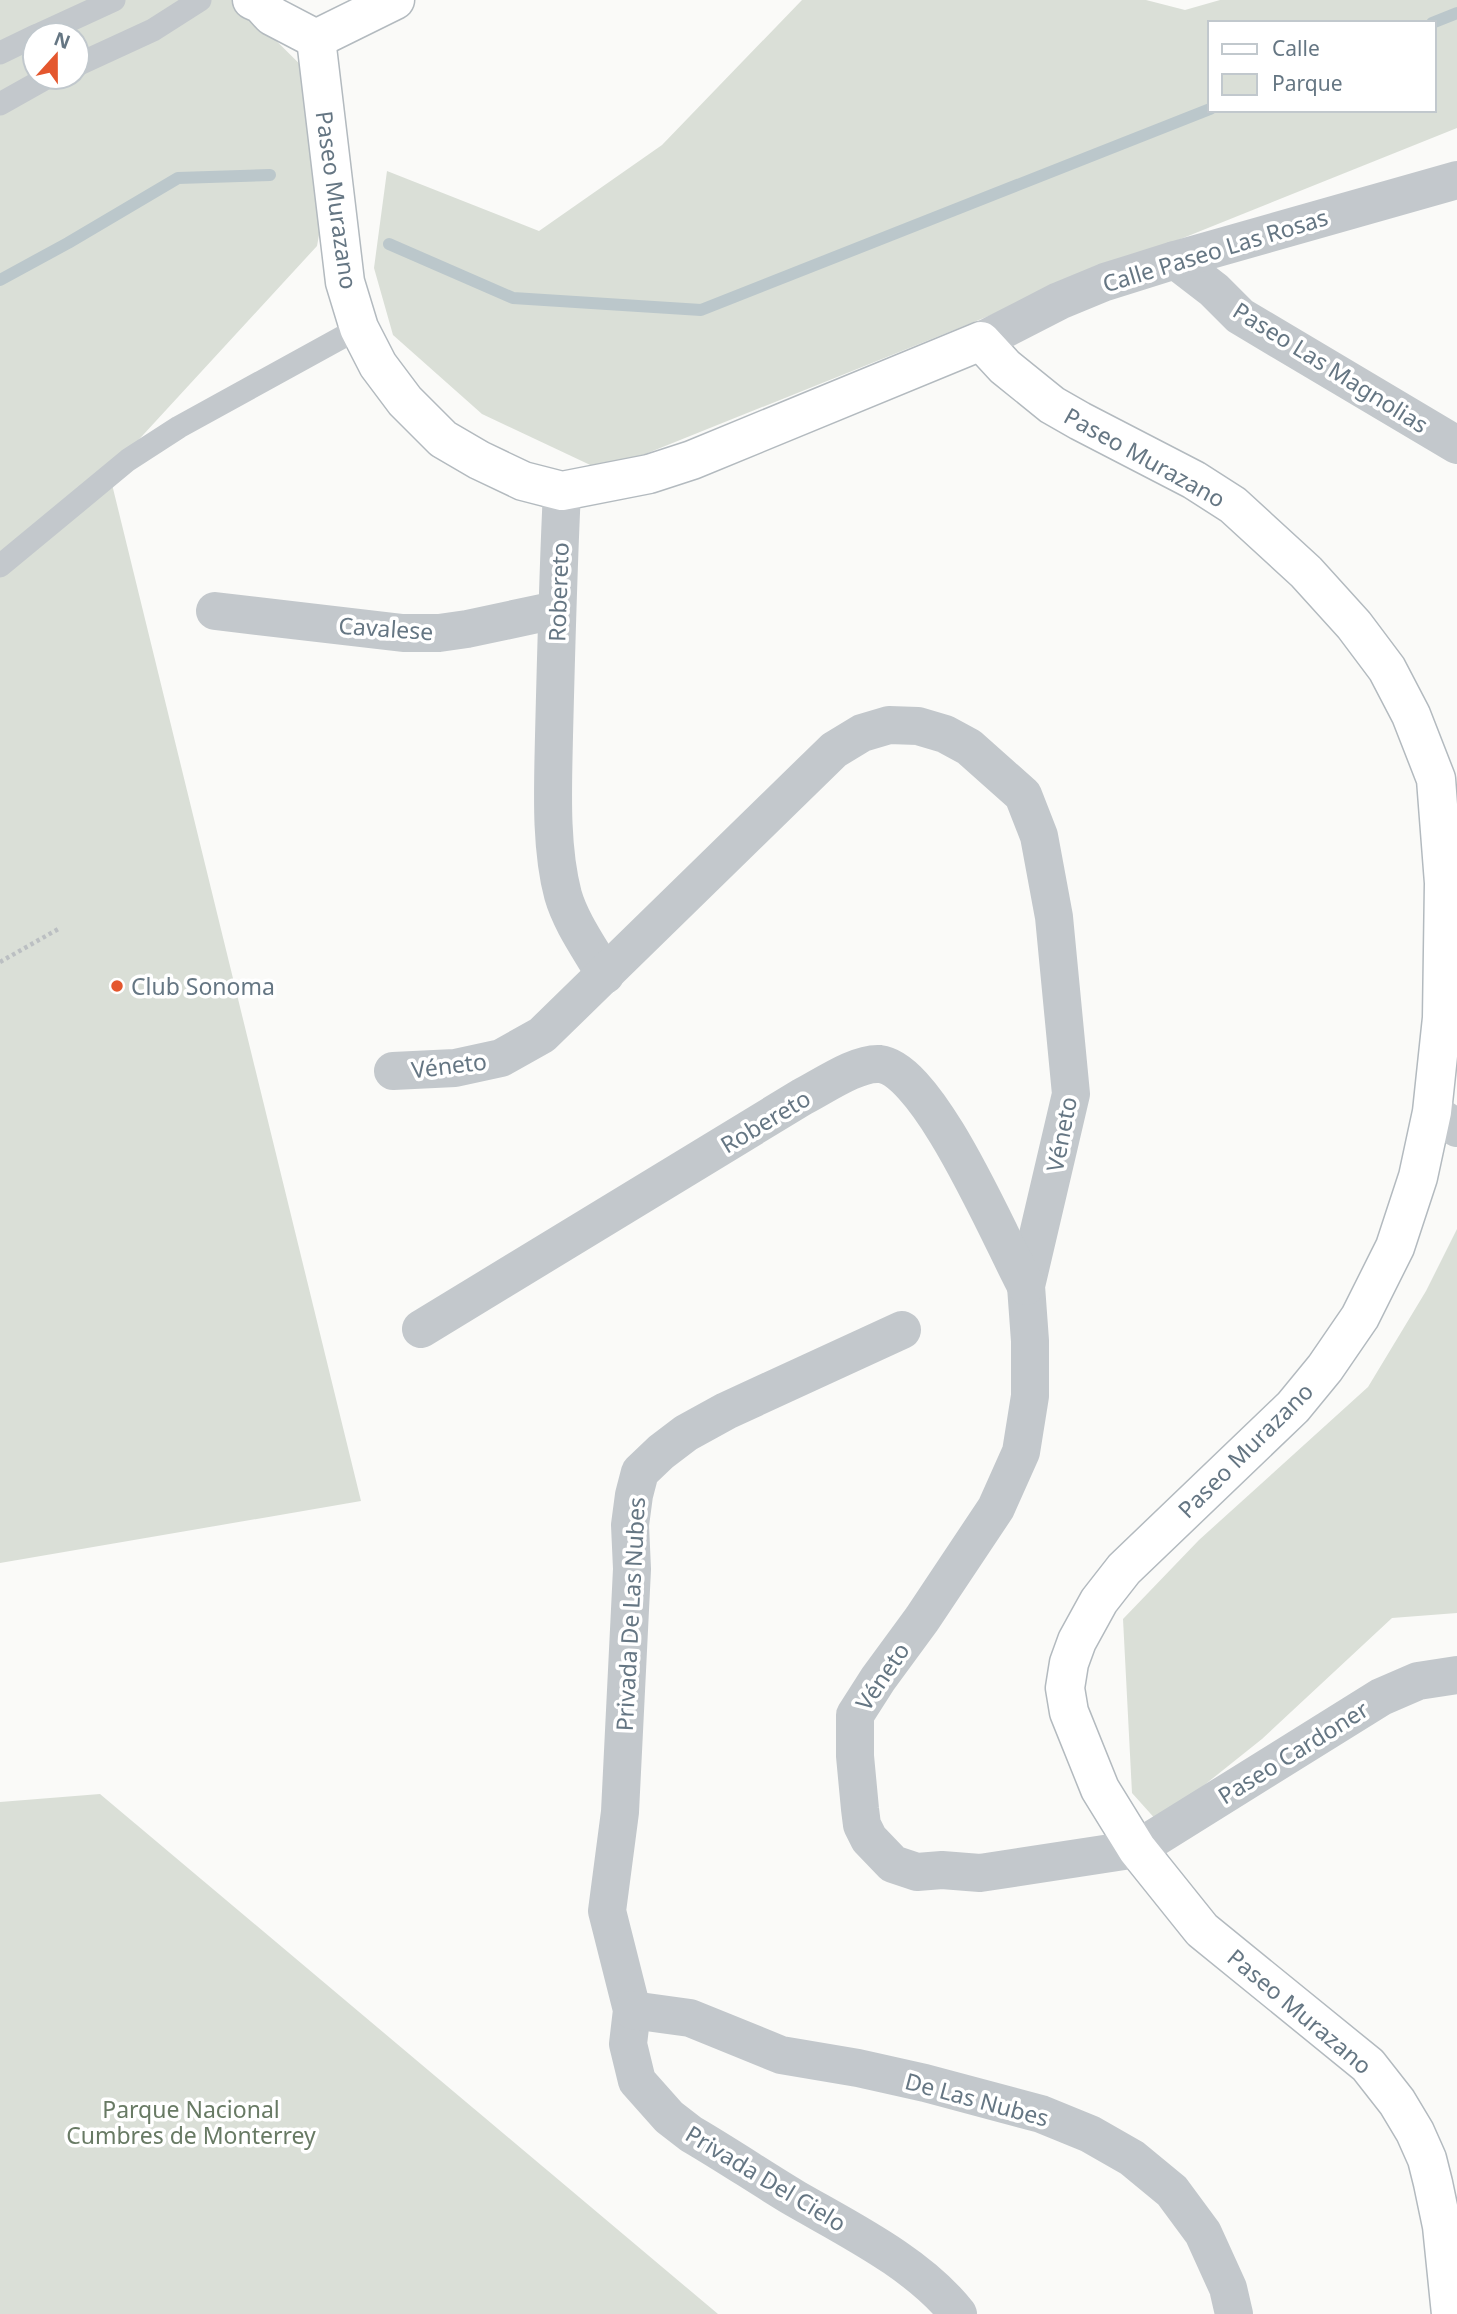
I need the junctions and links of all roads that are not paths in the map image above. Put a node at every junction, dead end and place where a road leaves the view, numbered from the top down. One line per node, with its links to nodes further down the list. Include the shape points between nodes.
1 (114, 0): 5 (lane)
2 (200, 0): 9 (lane, via 153,30)
3 (395, 0): 6 (street)
4 (257, 1): 6 (street, via 272,16)
5 (68, 21)
6 (316, 39): 14 (street, Paseo Murazano, via 345,282)
7 (21, 43): 8 (lane)
8 (0, 53)
9 (91, 59)
10 (23, 91): 11 (lane)
11 (0, 104)
12 (1457, 180): 13 (street, Calle Paseo Las Rosas)
13 (1175, 260): 15 (street, Calle Paseo Las Rosas, via 1105,282); 16 (street, Paseo Las Magnolias, via 1240,316)
14 (359, 328): 17 (street, Paseo Murazano, via 378,365 405,401 443,439 523,481); 18 (lane, via 128,460)
15 (981, 341): 17 (street, Paseo Murazano, via 692,460 638,477); 21 (street, Paseo Murazano, via 1052,405 1233,505 1306,572 1387,669)
16 (1457, 445)
17 (562, 491): 19 (street, Robereto)
18 (0, 566)
19 (556, 610): 20 (street, Cavalese, via 467,629 415,633); 22 (street, Robereto, via 556,859 564,897)
20 (215, 611)
21 (1446, 785): 24 (street, Paseo Murazano)
22 (605, 975): 23 (street, Véneto, via 542,1035 501,1058 455,1068); 25 (street, Véneto, via 834,750 862,733 889,725 918,726 969,747 1023,795 1039,836 1063,997 1071,1094)
23 (393, 1071)
24 (1445, 1120): 29 (street, Paseo Murazano, via 1418,1177 1395,1247 1360,1317 1325,1368 1293,1407 1124,1569 1077,1641 1065,1688 1069,1712 1100,1789)
25 (1027, 1286): 26 (street, Robereto, via 931,1106 900,1072 876,1063 802,1097); 29 (street, Véneto, via 1030,1396 1021,1452 996,1508 855,1716 862,1825 893,1864 917,1872 980,1873)
26 (421, 1329)
27 (902, 1330): 30 (street, Privada De Las Nubes, via 726,1411 686,1433 640,1472 630,1525 632,1569 620,1812 607,1911)
28 (1457, 1675): 29 (street, Paseo Cardoner, via 1418,1681 1381,1698)
29 (1137, 1849): 33 (street, Paseo Murazano, via 1202,1930 1368,2066 1397,2102 1423,2150 1433,2183)
30 (632, 2010): 31 (street, Privada Del Cielo, via 628,2044 637,2081 669,2117 906,2266); 32 (street, De Las Nubes, via 690,2018 781,2055 858,2068 1041,2113 1090,2134 1132,2158 1172,2191 1202,2233 1228,2288)
31 (958, 2314)
32 (1234, 2314)
33 (1451, 2314)

